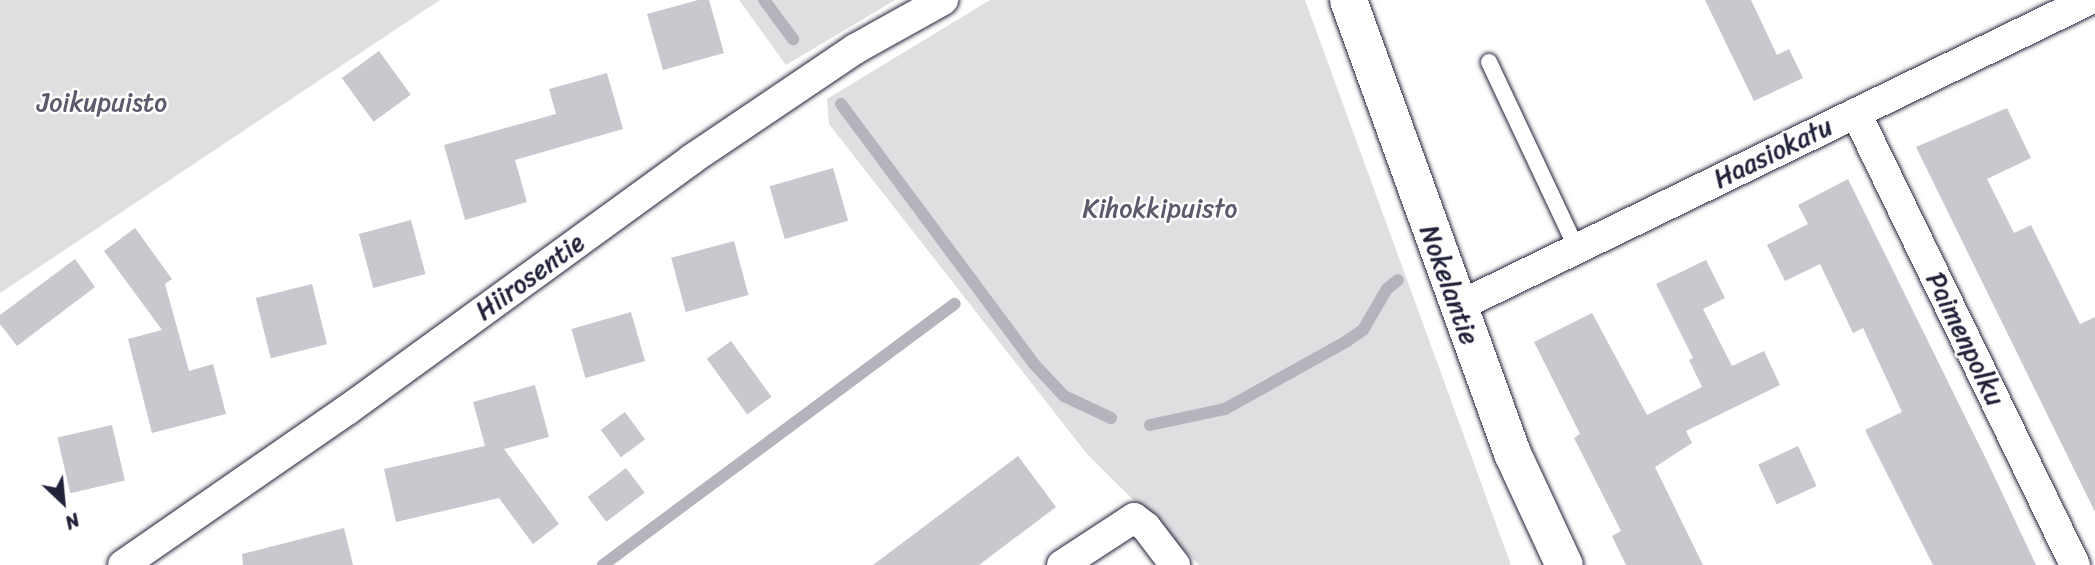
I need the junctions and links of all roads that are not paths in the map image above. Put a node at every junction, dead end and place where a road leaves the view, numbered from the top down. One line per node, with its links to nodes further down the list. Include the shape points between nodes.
1 (943, 0): 8 (street, Hiirosentie, via 855,50 692,159)
2 (1348, 0): 7 (street, Nokelantie)
3 (2089, 0): 5 (street, Haasiokatu)
4 (1489, 62): 6 (lane)
5 (1856, 113): 6 (street, Haasiokatu); 12 (street, Paimenpolku)
6 (1577, 249): 7 (street, Haasiokatu)
7 (1457, 307): 11 (street, Nokelantie, via 1512,453)
8 (123, 565)
9 (1062, 565): 10 (street, via 1112,528 1134,518)
10 (1175, 565)
11 (1564, 565)
12 (2075, 565)

